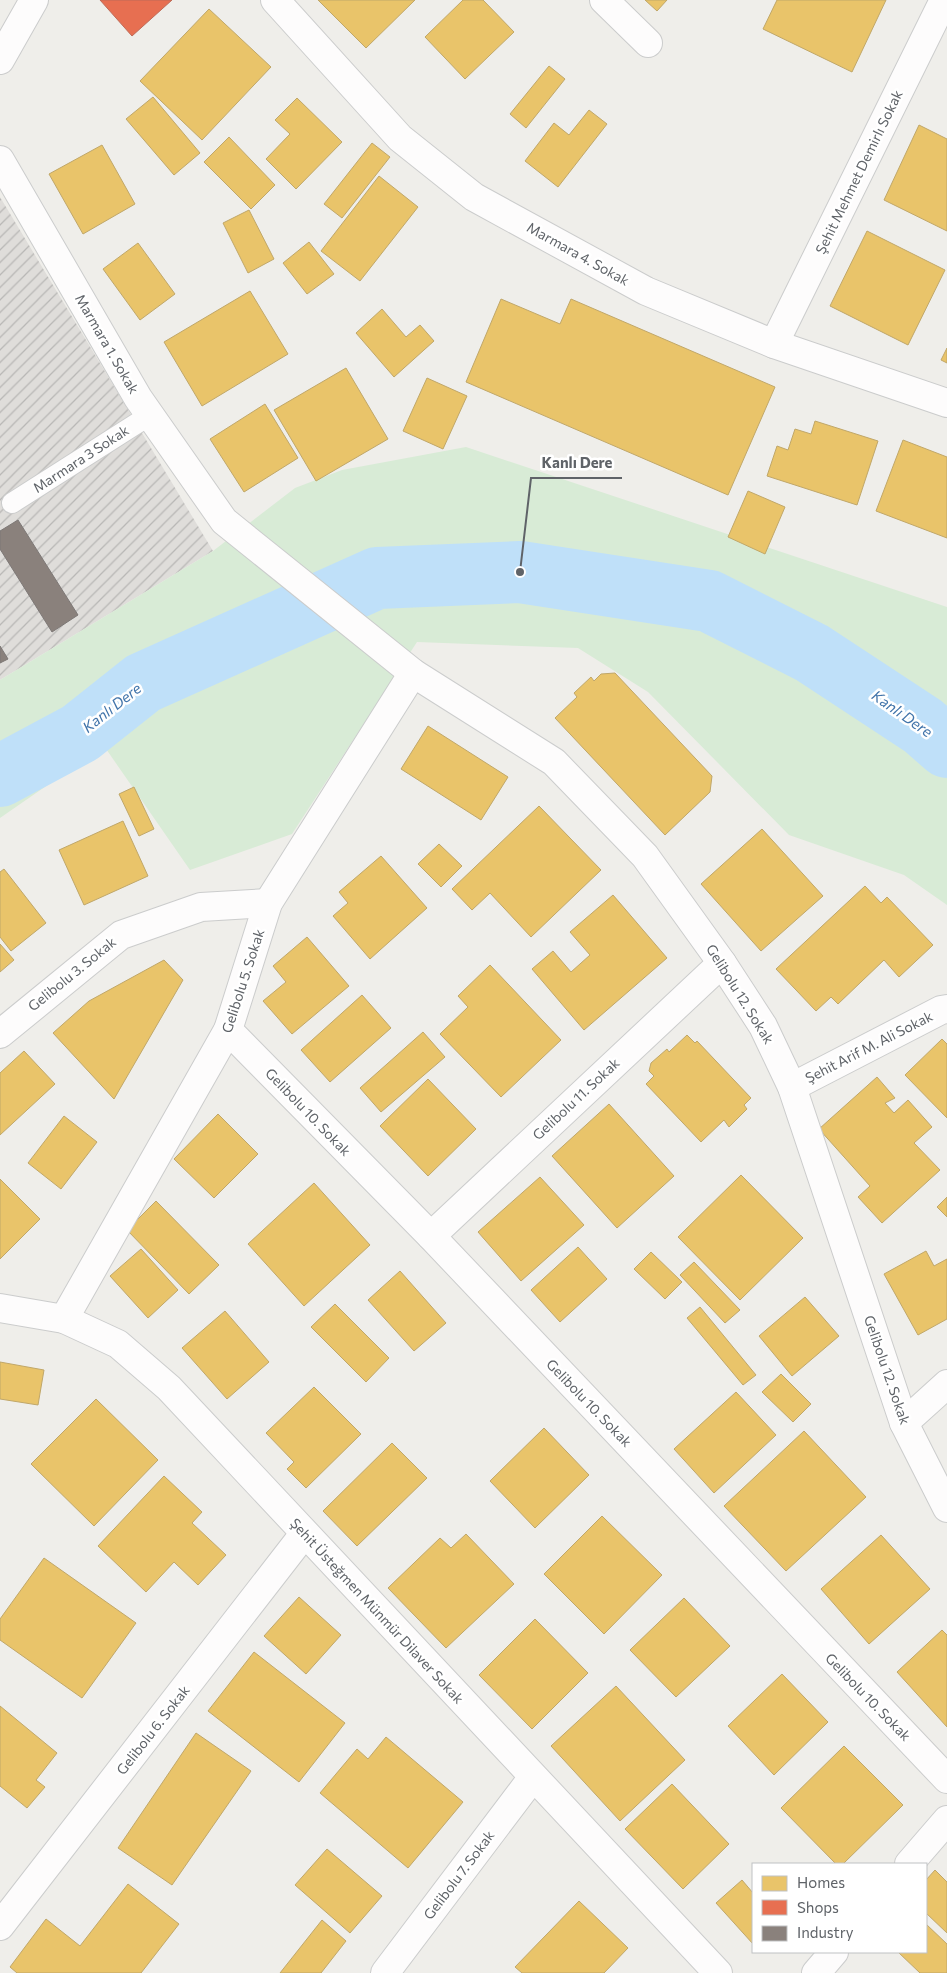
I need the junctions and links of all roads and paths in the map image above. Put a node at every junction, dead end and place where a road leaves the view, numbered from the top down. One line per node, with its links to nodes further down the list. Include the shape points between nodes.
1 (34, 0): 6 (street)
2 (274, 0): 8 (street, Marmara 4. Sokak, via 400,138 474,197 646,291)
3 (604, 0): 5 (street)
4 (944, 0): 8 (street, Şehit Mehmet Demirlı Sokak)
5 (648, 43)
6 (0, 60)
7 (0, 160): 10 (street, Marmara 1. Sokak)
8 (774, 344): 9 (street, Marmara 4. Sokak)
9 (947, 402)
10 (150, 415): 11 (lane, Marmara 3 Sokak); 12 (street, Marmara 1. Sokak)
11 (12, 503)
12 (224, 521): 13 (street, Gelibolu 12. Sokak)
13 (412, 673): 14 (street, Gelibolu 5. Sokak); 15 (street, Gelibolu 12. Sokak, via 554,762 645,856)
14 (268, 903): 17 (street, Gelibolu 5. Sokak); 18 (street, Gelibolu 3. Sokak, via 200,907 121,935)
15 (722, 963): 19 (street, Gelibolu 12. Sokak, via 763,1026); 20 (street, Gelibolu 11. Sokak)
16 (947, 1009): 19 (street, Şehit Arif M. Ali Sokak)
17 (228, 1030): 20 (street, Gelibolu 10. Sokak); 22 (street, Gelibolu 5. Sokak)
18 (0, 1034)
19 (792, 1087): 24 (street, Gelibolu 12. Sokak)
20 (431, 1236): 28 (street, Gelibolu 10. Sokak)
21 (0, 1308): 22 (street, Şehit Üsteğmen Münmür Dilaver Sokak)
22 (64, 1319): 26 (street, Şehit Üsteğmen Münmür Dilaver Sokak, via 118,1344 169,1388)
23 (947, 1384): 24 (street)
24 (904, 1423): 25 (street, Gelibolu 12. Sokak)
25 (947, 1508)
26 (304, 1534): 27 (street, Şehit Üsteğmen Münmür Dilaver Sokak); 31 (street, Gelibolu 6. Sokak)
27 (533, 1777): 33 (street, Gelibolu 7. Sokak); 34 (street, Şehit Üsteğmen Münmür Dilaver Sokak)
28 (947, 1779)
29 (947, 1820): 30 (street)
30 (910, 1863)
31 (0, 1926)
32 (833, 1953): 35 (street)
33 (385, 1973)
34 (718, 1973)
35 (816, 1973)

